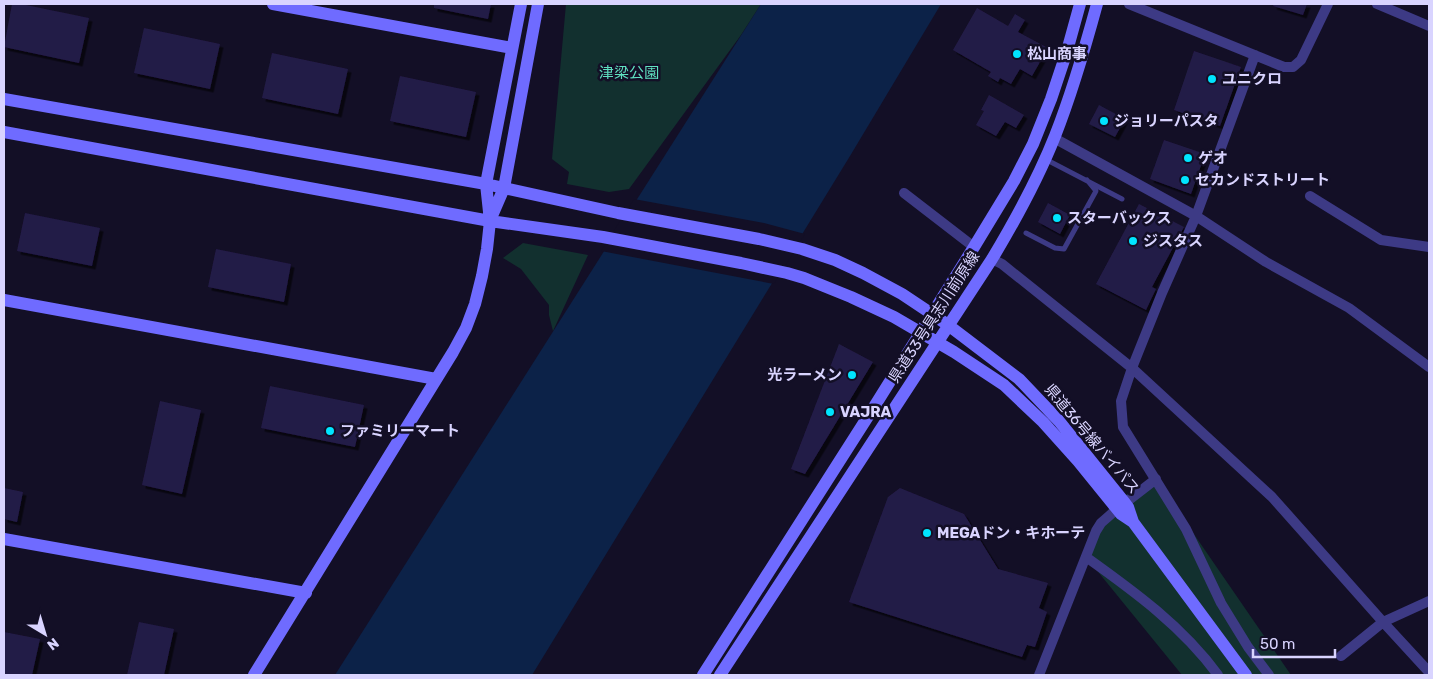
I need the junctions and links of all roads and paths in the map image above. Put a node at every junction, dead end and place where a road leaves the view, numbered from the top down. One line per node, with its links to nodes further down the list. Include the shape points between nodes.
1 (273, 4): 10 (street)
2 (521, 4): 10 (street)
3 (538, 4): 18 (street)
4 (1080, 4): 25 (street, 県道33号具志川前原線, via 1051,99 1033,144)
5 (1097, 4): 14 (street, 県道33号具志川前原線, via 1077,75)
6 (1129, 4): 11 (street)
7 (1328, 4): 11 (street, via 1301,60 1293,67 1284,67)
8 (1377, 4): 9 (street)
9 (1429, 26)
10 (512, 48): 17 (street)
11 (1255, 55): 22 (street)
12 (4, 99): 17 (street, 県道36号線バイパス)
13 (4, 132): 23 (street)
14 (1054, 138): 15 (street, 県道33号具志川前原線); 22 (street)
15 (1044, 159): 16 (lane); 27 (street, 県道33号具志川前原線, via 1012,226)
16 (1087, 180): 21 (lane); 24 (lane, via 1096,191 1064,249 1055,248)
17 (486, 184): 18 (street, 県道36号線バイパス); 23 (street)
18 (504, 188): 23 (street); 29 (street, 県道36号線バイパス, via 802,249 863,273)
19 (904, 193): 25 (street)
20 (1310, 196): 26 (street, via 1381,240)
21 (1122, 199)
22 (1196, 216): 33 (street, via 1266,262 1349,308); 34 (street)
23 (490, 221): 31 (street, via 603,237 787,273 851,297); 35 (street, via 475,304 466,328)
24 (1026, 233)
25 (974, 247): 29 (street, 県道33号具志川前原線)
26 (1429, 247)
27 (992, 259): 30 (street, 県道33号具志川前原線); 34 (street)
28 (4, 300): 35 (street)
29 (932, 314): 30 (street, 県道36号線バイパス); 31 (street, 県道33号具志川前原線)
30 (948, 325): 32 (street, 県道33号具志川前原線); 37 (street, 県道36号線バイパス, via 1031,390 1069,433)
31 (921, 332): 32 (street); 46 (street, 県道33号具志川前原線)
32 (937, 342): 37 (street, via 1004,385 1043,422); 47 (street, 県道33号具志川前原線)
33 (1429, 367)
34 (1132, 368): 36 (street, via 1121,400 1123,427); 42 (street, via 1272,497)
35 (436, 379): 40 (street)
36 (1156, 479): 37 (street); 51 (street, via 1186,529 1221,603)
37 (1121, 508): 39 (street, via 1101,523); 50 (street, 県道36号線バイパス)
38 (4, 539): 40 (street)
39 (1086, 557): 48 (street); 49 (street, via 1166,617)
40 (306, 593): 45 (street)
41 (1429, 601): 42 (street)
42 (1383, 622): 43 (street); 44 (street)
43 (1341, 656)
44 (1429, 672)
45 (254, 675)
46 (703, 675)
47 (720, 675)
48 (1039, 675)
49 (1218, 675)
50 (1246, 675)
51 (1269, 675)

